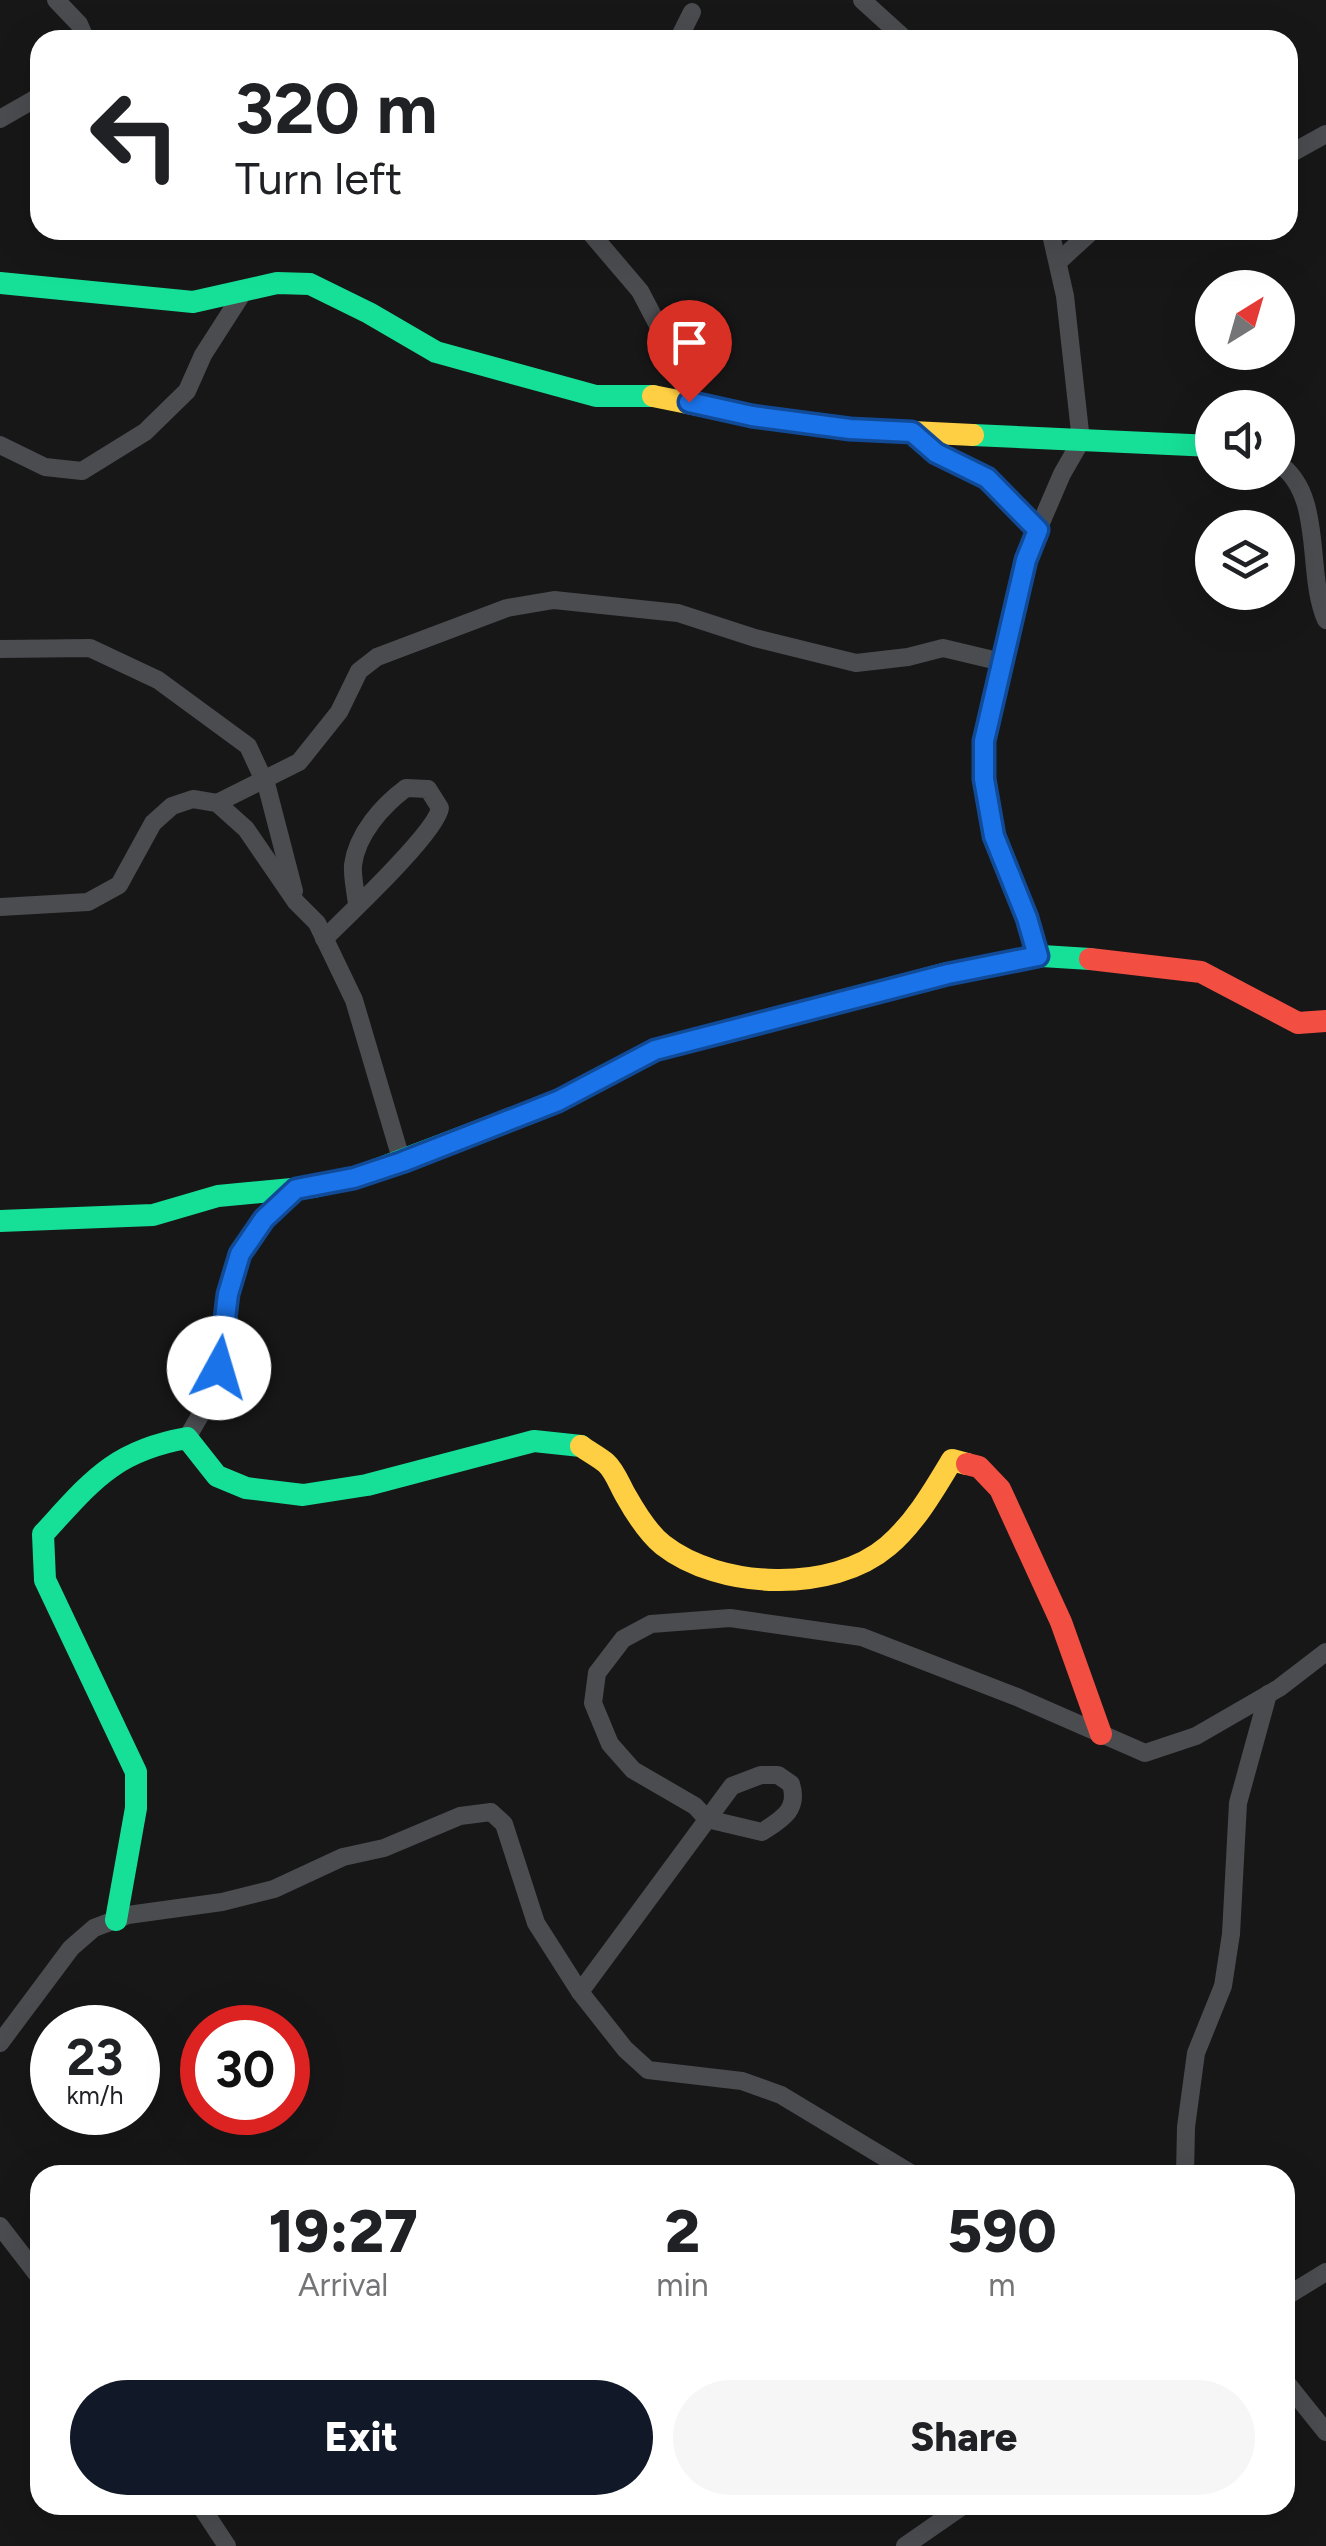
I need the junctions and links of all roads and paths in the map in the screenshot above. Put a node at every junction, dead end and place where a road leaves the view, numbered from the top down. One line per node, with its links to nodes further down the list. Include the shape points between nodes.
1 (56, 0): 4 (street)
2 (862, 0): 6 (street)
3 (692, 12): 5 (street)
4 (82, 30)
5 (683, 30)
6 (895, 30)
7 (30, 102): 8 (street)
8 (0, 119)
9 (1326, 134): 10 (street)
10 (1298, 149)
11 (597, 240): 17 (street, via 640,291)
12 (1052, 240): 14 (street)
13 (1082, 240): 14 (street)
14 (1058, 262): 19 (street)
15 (0, 283): 16 (street, via 193,302)
16 (244, 290): 17 (street, via 310,284 436,352 596,396); 20 (street, via 187,391 145,432 82,471 45,467)
17 (689, 402): 18 (street, via 752,416)
18 (912, 432): 19 (street); 23 (street, via 936,453 987,478)
19 (1081, 441): 21 (street); 23 (street)
20 (0, 445)
21 (1195, 445)
22 (1295, 481): 24 (street, via 1308,516)
23 (1038, 530): 26 (street)
24 (1326, 620)
25 (0, 649): 27 (street, via 90,648 112,657 158,680 248,746)
26 (1002, 662): 27 (street, via 943,648 856,663 678,613 554,600 487,614 377,657 359,671 339,712 298,762); 33 (street, via 984,741 984,779 994,836)
27 (264, 779): 28 (street); 29 (street)
28 (217, 803): 29 (street, via 246,829); 31 (street, via 193,798 172,806 154,823 119,886 88,902)
29 (296, 902): 32 (street)
30 (357, 905): 30 (street, via 439,816 428,789 406,788 370,824 353,864); 32 (street)
31 (0, 907)
32 (324, 939): 35 (street, via 354,1000)
33 (1038, 956): 34 (street, via 1201,972 1298,1023); 35 (street, via 655,1050 558,1101)
34 (1326, 1021)
35 (402, 1162): 36 (street)
36 (296, 1189): 37 (street, via 218,1196 153,1215); 38 (street, via 240,1254 217,1386)
37 (0, 1221)
38 (187, 1438): 41 (street, via 217,1476 246,1488 303,1495 534,1442 579,1445 609,1465 659,1542 688,1563 728,1576 788,1580 847,1570 887,1547 952,1460 979,1467 1000,1490 1061,1622); 43 (street, via 137,1448 109,1463 43,1534 45,1580 136,1772)
39 (1326, 1652): 40 (street)
40 (1268, 1694): 41 (street, via 1196,1736 1144,1753); 47 (street, via 1238,1803 1231,1934 1223,1986 1196,2054)
41 (1100, 1734): 42 (street, via 862,1637 730,1618 651,1624 623,1639 598,1673 593,1704 610,1744 633,1770)
42 (707, 1819): 42 (street, via 762,1832 792,1808 791,1784 761,1774 732,1786); 44 (street)
43 (116, 1920): 44 (street, via 274,1889 343,1857 384,1848 460,1816 491,1812 504,1824 536,1922); 45 (street, via 71,1948)
44 (580, 1992): 46 (street, via 648,2070 781,2094)
45 (0, 2043)
46 (897, 2165)
47 (1185, 2165)
48 (0, 2226): 49 (street)
49 (30, 2265)
50 (1326, 2272): 51 (street)
51 (1295, 2290)
52 (1295, 2393): 53 (street)
53 (1326, 2432)
54 (207, 2515): 56 (street)
55 (950, 2515): 57 (street)
56 (227, 2546)
57 (905, 2546)

